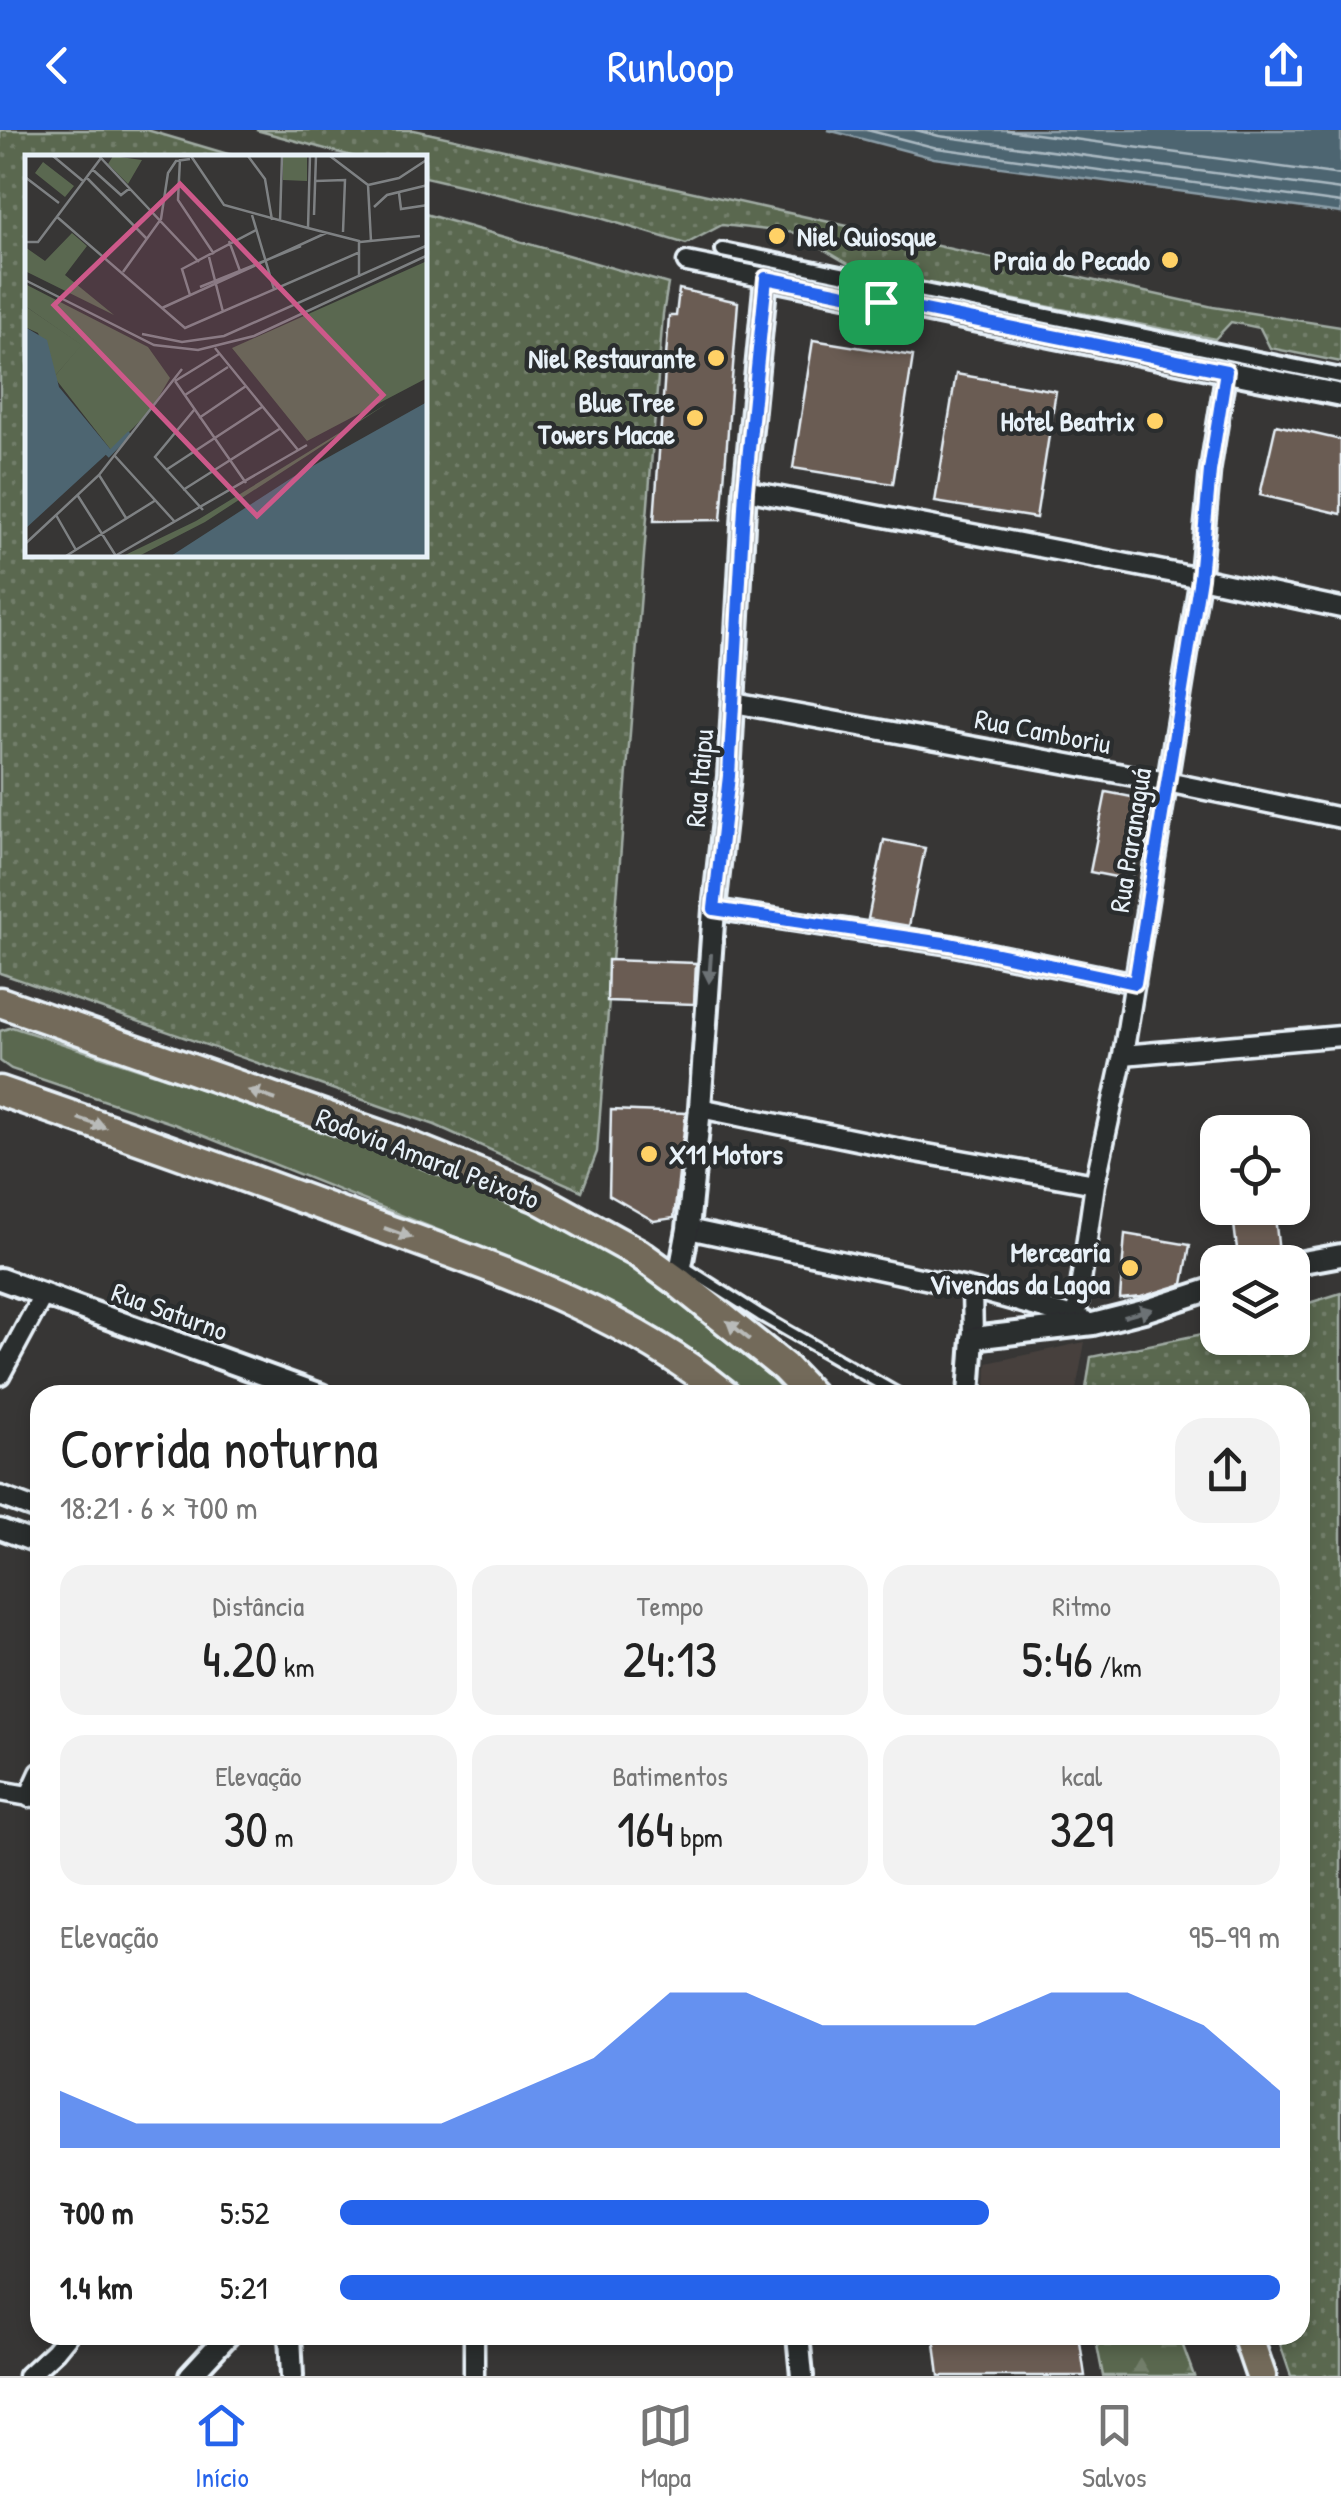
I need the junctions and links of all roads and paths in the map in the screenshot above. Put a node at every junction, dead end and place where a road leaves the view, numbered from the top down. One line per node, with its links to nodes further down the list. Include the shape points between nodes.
1 (723, 250): 5 (street)
2 (687, 262): 3 (street)
3 (766, 278): 4 (street); 7 (street, Rua Itaipu)
4 (1226, 371): 6 (street); 8 (street, Rua Paranaguá)
5 (1341, 376)
6 (1341, 395)
7 (745, 490): 8 (street); 10 (street, Rua Itaipu)
8 (1200, 578): 9 (street); 11 (street, Rua Paranaguá)
9 (1341, 608)
10 (734, 703): 11 (street, Rua Camboriu); 13 (street, Rua Itaipu)
11 (1167, 782): 12 (street, Rua Camboriu); 14 (street, Rua Paranaguá)
12 (1341, 818)
13 (714, 909): 14 (street, via 950,944); 21 (street, Rua Itaipu, one-way to 21)
14 (1135, 983): 19 (street, Rua Paranaguá)
15 (0, 1002): 17 (highway, Rodovia Amaral Peixoto)
16 (0, 1012): 17 (highway)
17 (34, 1016): 26 (highway, Rodovia Amaral Peixoto, one-way to 17, via 536,1197 397,1141)
18 (1341, 1036): 19 (street)
19 (1123, 1055): 22 (street, Rua Paranaguá)
20 (1, 1091): 35 (highway, one-way to 35, via 565,1297 643,1337)
21 (700, 1108): 22 (street); 23 (street, Rua Itaipu)
22 (1095, 1184): 31 (street, Rua Paranaguá)
23 (688, 1230): 26 (street, Rua Itaipu); 28 (street)
24 (1341, 1255): 25 (street)
25 (1310, 1261)
26 (679, 1273): 36 (highway, Rodovia Amaral Peixoto, one-way to 26); 37 (lane)
27 (0, 1278): 30 (street, Rua Saturno)
28 (972, 1289): 31 (street); 32 (street)
29 (1200, 1293): 31 (street, one-way to 29, via 1144,1312)
30 (43, 1295): 33 (street); 34 (street, Rua Saturno)
31 (1085, 1320): 32 (street)
32 (972, 1338): 38 (street)
33 (0, 1375)
34 (293, 1385)
35 (714, 1385)
36 (801, 1385)
37 (882, 1385)
38 (970, 1385)
39 (0, 1496): 40 (street)
40 (30, 1507)
41 (0, 1529): 42 (street)
42 (30, 1540)
43 (0, 1791): 44 (street)
44 (30, 1797)
45 (59, 2345): 51 (street)
46 (219, 2345): 52 (street)
47 (290, 2345): 53 (street)
48 (474, 2345): 54 (street)
49 (799, 2345): 55 (street)
50 (1250, 2345): 56 (highway)
51 (28, 2376)
52 (190, 2376)
53 (292, 2376)
54 (474, 2376)
55 (802, 2376)
56 (1261, 2376)

